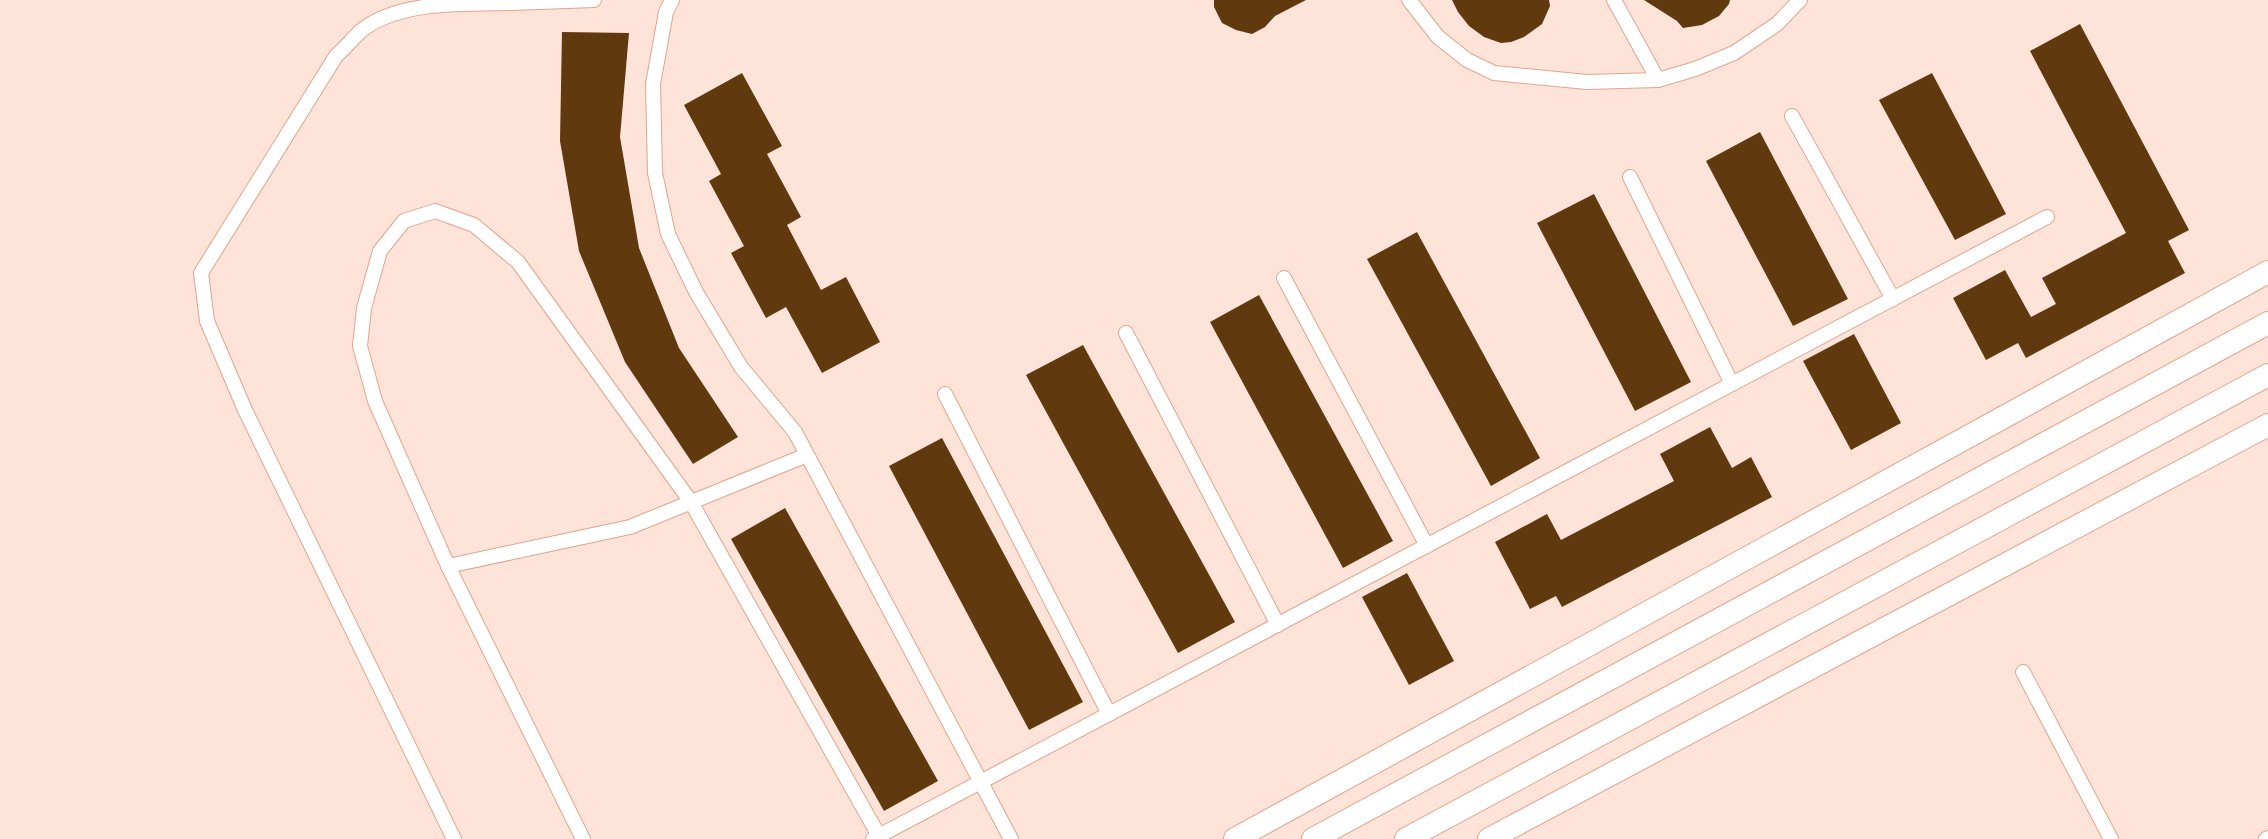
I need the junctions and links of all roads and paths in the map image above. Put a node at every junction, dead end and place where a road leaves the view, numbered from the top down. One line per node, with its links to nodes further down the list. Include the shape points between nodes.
1 (594, 0): 6 (lane)
2 (672, 0): 20 (lane, via 666,12 654,84 655,173 668,234 696,292 741,367 795,432)
3 (1409, 0): 7 (lane, via 1438,38 1467,60 1494,73 1587,82)
4 (1614, 0): 7 (lane)
5 (1798, 1): 7 (lane, via 1777,24 1734,53 1695,69)
6 (512, 2): 29 (lane, via 437,5 391,15 363,30 336,56 201,273 207,321 245,410)
7 (1658, 80)
8 (1792, 116): 13 (lane)
9 (1630, 177): 17 (lane)
10 (2047, 217): 13 (lane)
11 (2268, 272): 32 (street)
12 (1284, 278): 22 (lane)
13 (1893, 299): 17 (lane)
14 (2268, 322): 33 (street)
15 (1126, 333): 24 (lane)
16 (2268, 375): 34 (street)
17 (1732, 384): 22 (lane)
18 (945, 394): 26 (lane)
19 (2268, 425): 35 (street)
20 (807, 455): 21 (lane); 27 (lane)
21 (691, 502): 23 (lane, via 630,527); 23 (lane, via 518,262 474,225 435,211 404,221 380,251 364,308 360,346 375,401); 28 (lane)
22 (1427, 546): 24 (lane)
23 (448, 566): 30 (lane)
24 (1278, 625): 26 (lane)
25 (2023, 672): 36 (lane)
26 (1109, 714): 27 (lane)
27 (981, 782): 28 (lane); 31 (lane)
28 (876, 838)
29 (454, 839)
30 (583, 839)
31 (1011, 839)
32 (1235, 839)
33 (1313, 839)
34 (1406, 839)
35 (1490, 839)
36 (2111, 839)

